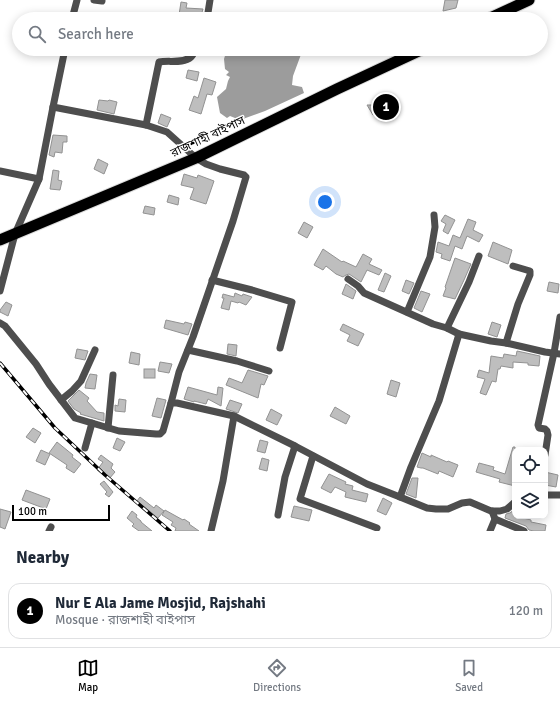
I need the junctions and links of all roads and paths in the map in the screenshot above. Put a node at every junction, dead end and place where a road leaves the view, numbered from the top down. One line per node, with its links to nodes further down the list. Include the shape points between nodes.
1 (77, 0): 4 (street)
2 (210, 0): 5 (street)
3 (529, 0): 6 (highway)
4 (74, 12)
5 (208, 12)
6 (503, 12)
7 (64, 56): 10 (street)
8 (192, 56): 11 (street, via 179,62 159,62)
9 (408, 56): 12 (highway, রাজশাহী বাইপাস)
10 (53, 107): 11 (street); 14 (street)
11 (146, 125): 12 (street, via 167,132)
12 (196, 158): 16 (highway, রাজশাহী বাইপাস); 21 (street, via 206,164 246,177)
13 (0, 171): 14 (street)
14 (39, 179): 16 (street)
15 (434, 215): 23 (street, via 435,227 430,258)
16 (15, 234): 17 (highway, রাজশাহী বাইপাস); 22 (street)
17 (0, 240)
18 (479, 256): 26 (street)
19 (513, 266): 28 (street, via 530,271 530,275)
20 (348, 279): 23 (street, via 364,293)
21 (212, 280): 29 (street, via 292,302); 31 (street)
22 (0, 291)
23 (407, 312): 26 (street)
24 (560, 317): 32 (street)
25 (0, 323): 35 (street, via 36,364)
26 (447, 328): 27 (street)
27 (459, 334): 28 (street); 46 (street, via 439,401)
28 (506, 343): 32 (street)
29 (280, 348)
30 (95, 350): 35 (street, via 81,381)
31 (188, 350): 33 (street); 36 (street)
32 (557, 353): 41 (street, via 538,424 539,428 547,431)
33 (269, 371)
34 (113, 375): 39 (street)
35 (61, 400): 38 (street, via 75,418)
36 (171, 403): 37 (street); 39 (street, via 160,434 130,433)
37 (234, 416): 40 (street); 52 (street, via 222,488)
38 (92, 423): 39 (street); 42 (street)
39 (108, 428)
40 (295, 446): 43 (street); 49 (street, via 285,477)
41 (546, 447)
42 (85, 448)
43 (313, 456): 46 (street, via 367,484); 51 (street, via 300,499)
44 (548, 495): 45 (street)
45 (560, 495)
46 (400, 496): 48 (street, via 427,508 448,509 470,502)
47 (512, 505): 48 (street, via 507,509)
48 (492, 511): 50 (street)
49 (278, 515)
50 (495, 519): 53 (street); 54 (street)
51 (377, 528)
52 (211, 531)
53 (490, 531)
54 (524, 531)

